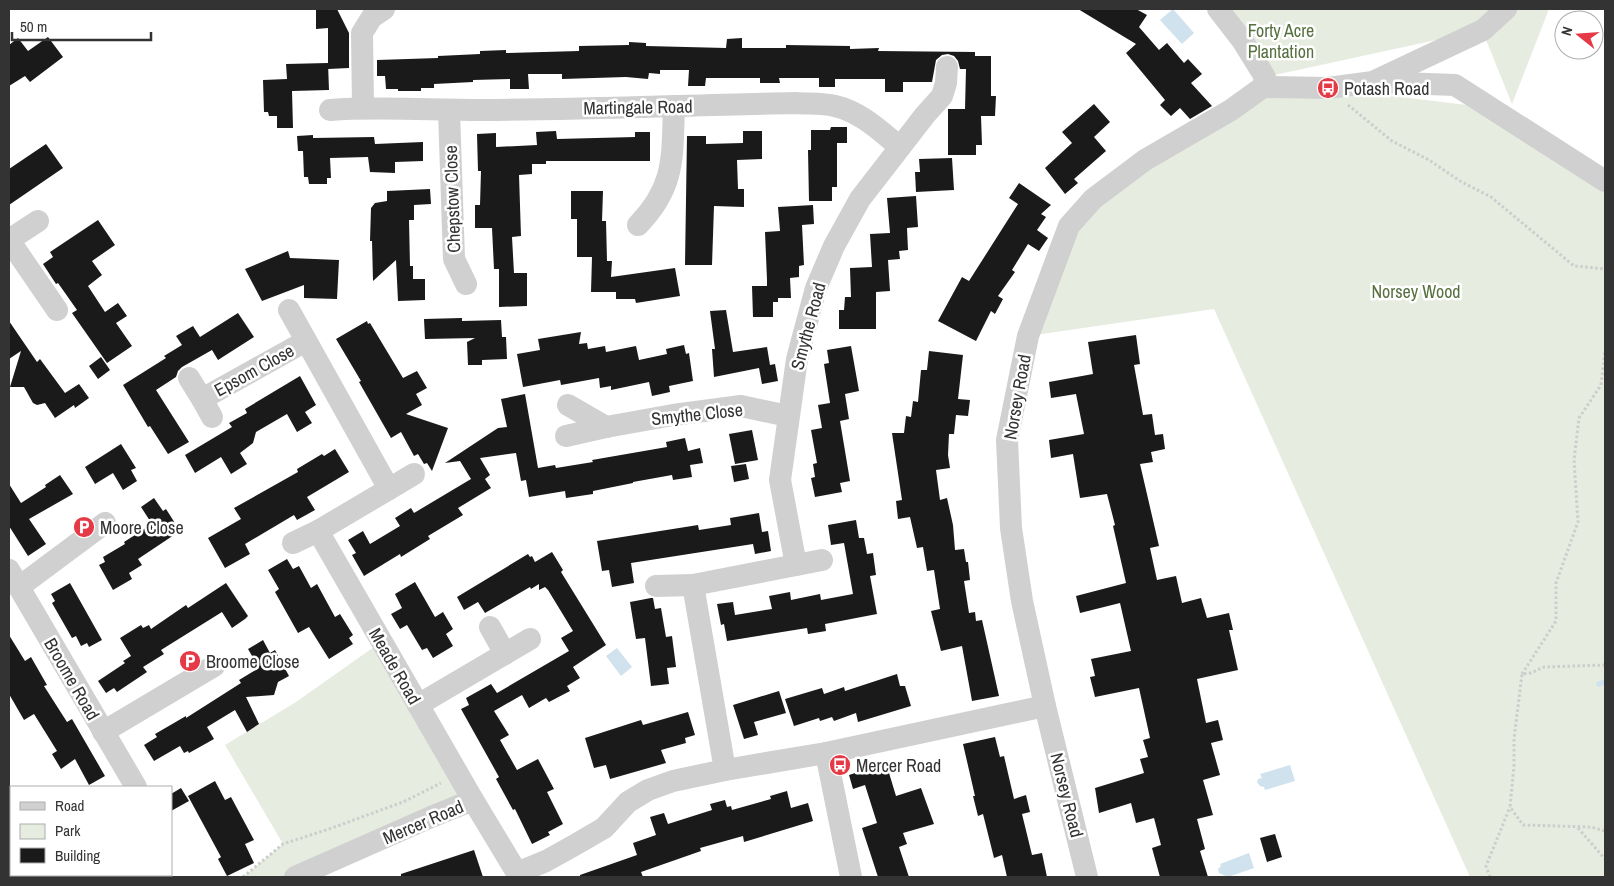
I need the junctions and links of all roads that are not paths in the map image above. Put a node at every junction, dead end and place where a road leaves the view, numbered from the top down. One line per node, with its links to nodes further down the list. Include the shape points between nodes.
1 (384, 9): 8 (street, via 372,17 362,33)
2 (1218, 9): 5 (street, via 1242,40)
3 (1506, 9): 6 (street, via 1483,30)
4 (947, 67): 11 (street, Smythe Road, via 942,96)
5 (1264, 82): 6 (street, via 1328,88); 40 (street, Norsey Road, via 1231,110 1145,160 1093,199 1069,226 1028,336 1008,440 1011,518 1022,601)
6 (1374, 82): 12 (street, via 1454,85)
7 (674, 106): 10 (street, Martingale Road); 11 (street, Martingale Road, via 833,105 853,111); 14 (street, via 672,164 653,210)
8 (363, 108): 9 (street, Martingale Road); 10 (street, Martingale Road)
9 (330, 110)
10 (449, 111): 16 (street, Chepstow Close, via 454,259)
11 (900, 147): 22 (street, Smythe Road, via 860,199 816,288)
12 (1605, 181)
13 (38, 221): 15 (street)
14 (638, 225)
15 (9, 240): 17 (street)
16 (466, 284)
17 (56, 310)
18 (288, 310): 19 (street)
19 (306, 341): 20 (street, Epsom Close, via 207,408); 26 (street)
20 (189, 378)
21 (568, 405): 23 (street)
22 (788, 416): 23 (street, Smythe Close, via 741,406); 31 (street, Smythe Road, via 780,480)
23 (606, 427): 24 (street, Smythe Close)
24 (566, 436)
25 (414, 474): 26 (street)
26 (389, 489): 28 (street)
27 (106, 523): 32 (street)
28 (318, 531): 29 (street); 39 (street, Meade Road)
29 (293, 543)
30 (822, 560): 31 (street)
31 (796, 565): 33 (street)
32 (14, 578): 41 (street, Broome Road)
33 (693, 585): 34 (street); 43 (street)
34 (656, 586)
35 (490, 627): 37 (street)
36 (530, 640): 37 (street)
37 (505, 654): 39 (street)
38 (214, 666): 41 (street)
39 (418, 705): 45 (street, Meade Road)
40 (1045, 706): 42 (street, Mercer Road); 49 (street, Norsey Road)
41 (103, 732): 44 (street, Broome Road)
42 (826, 753): 43 (street, Mercer Road); 48 (street)
43 (725, 770): 47 (street, Mercer Road, via 648,790 628,802 604,828)
44 (135, 786)
45 (473, 800): 46 (street, Mercer Road); 47 (street, Mercer Road)
46 (306, 875)
47 (518, 875)
48 (851, 877)
49 (1087, 877)

